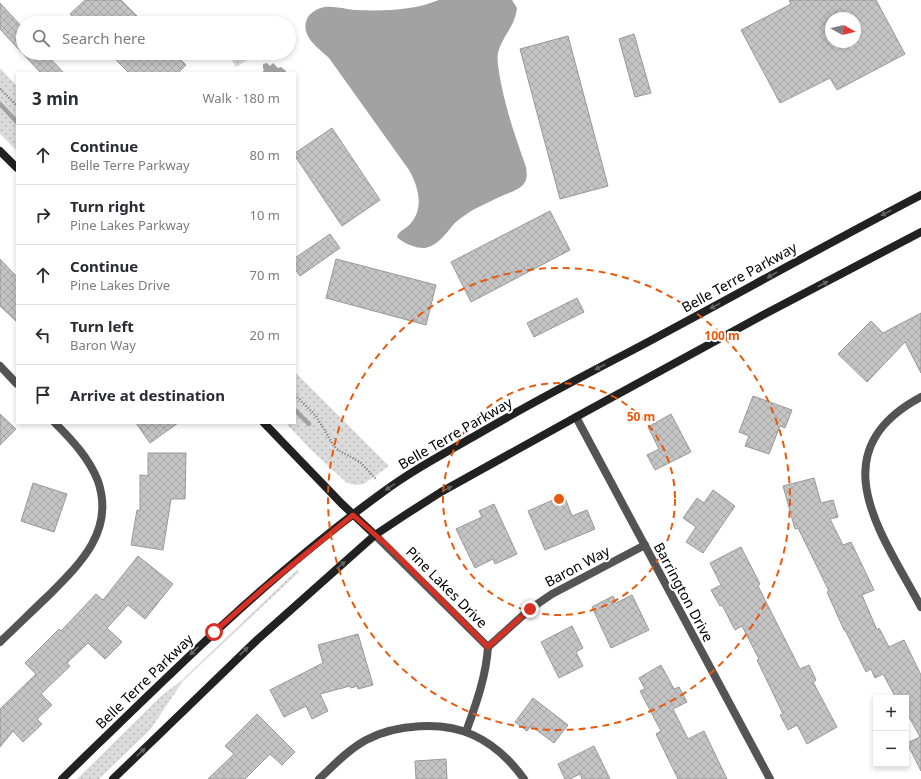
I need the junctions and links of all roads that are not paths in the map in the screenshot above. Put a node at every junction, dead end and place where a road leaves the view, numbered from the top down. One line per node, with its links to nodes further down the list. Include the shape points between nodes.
1 (0, 151): 2 (main road)
2 (16, 167)
3 (921, 195): 11 (main road, Belle Terre Parkway, one-way to 11, via 493,425 430,461)
4 (921, 232): 8 (main road, one-way to 4)
5 (0, 366): 6 (street)
6 (16, 383)
7 (921, 397): 14 (street, via 899,410 879,431 867,460 866,484 875,521)
8 (576, 417): 12 (main road, one-way to 8, via 441,492); 13 (street, Barrington Drive)
9 (56, 424): 15 (street, via 82,453 98,481 102,502 97,535 81,562)
10 (265, 424): 11 (main road)
11 (353, 515): 12 (main road); 18 (main road, Belle Terre Parkway, one-way to 18, via 275,578 214,632)
12 (375, 535): 16 (street, Pine Lakes Drive); 19 (main road, one-way to 12, via 256,640)
13 (645, 546): 16 (street, Baron Way, via 552,594 514,622); 22 (street, Barrington Drive)
14 (921, 607)
15 (0, 642)
16 (488, 647): 17 (street, Pine Lakes Drive, via 481,688)
17 (466, 732): 20 (street, via 444,727 424,727 403,728 383,733 350,750); 21 (street, via 499,752)
18 (62, 779)
19 (113, 779)
20 (319, 779)
21 (524, 779)
22 (770, 779)

